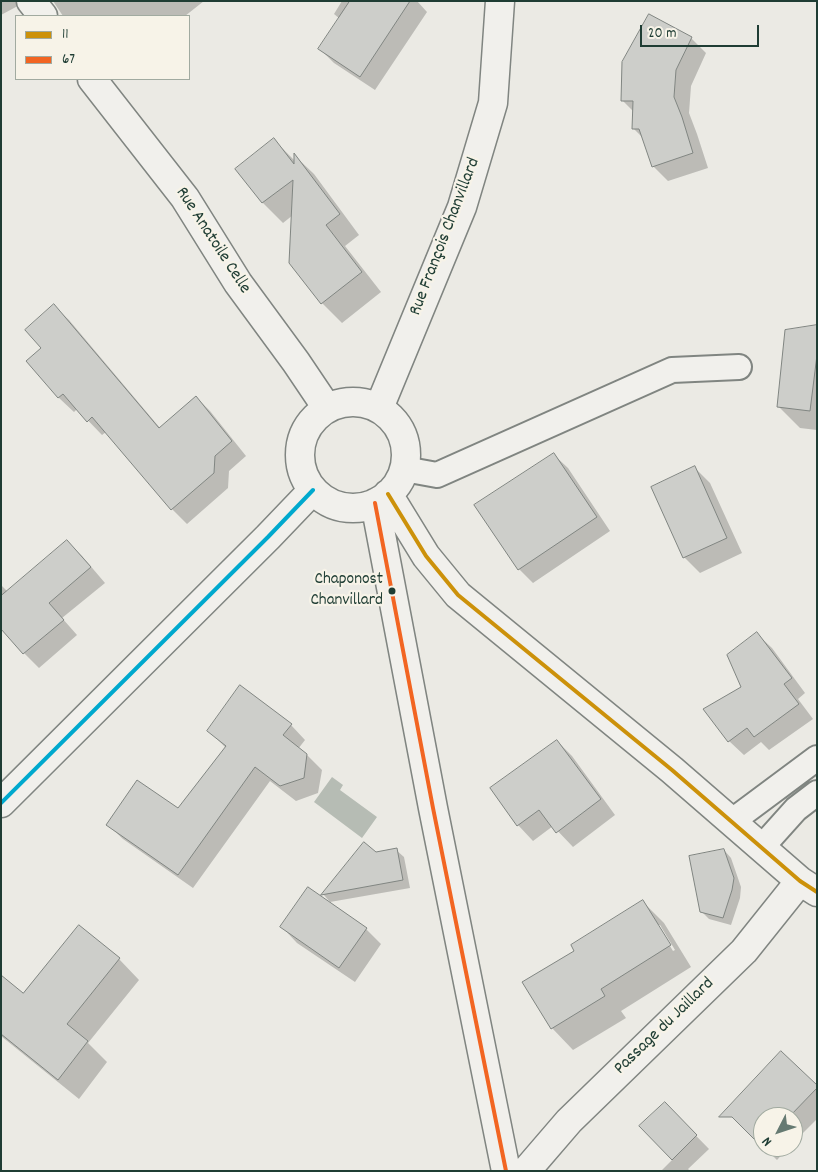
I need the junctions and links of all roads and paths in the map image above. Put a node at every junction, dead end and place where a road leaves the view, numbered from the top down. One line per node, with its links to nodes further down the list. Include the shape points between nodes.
1 (31, 1): 3 (street)
2 (500, 1): 7 (street, Rue François Chanvillard, via 493,103 462,207)
3 (42, 15)
4 (93, 80): 6 (street, Rue Anatoile Celle, via 185,198 238,283)
5 (739, 367): 8 (lane, via 672,370 437,475)
6 (327, 408): 7 (street, via 344,402 362,402); 9 (street, via 309,424 300,446 302,470)
7 (379, 408): 8 (street, via 396,424 405,446)
8 (404, 469): 10 (street, via 398,483)
9 (313, 490): 10 (street, via 332,503 353,508); 13 (street)
10 (382, 499): 14 (street, via 458,595); 17 (street, via 433,808)
11 (817, 758): 14 (lane)
12 (817, 792): 15 (lane, via 796,809)
13 (1, 802)
14 (731, 822): 15 (street)
15 (761, 848): 16 (street)
16 (809, 887): 18 (street, Passage du Jaillard, via 569,1121)
17 (506, 1171)
18 (526, 1171)

